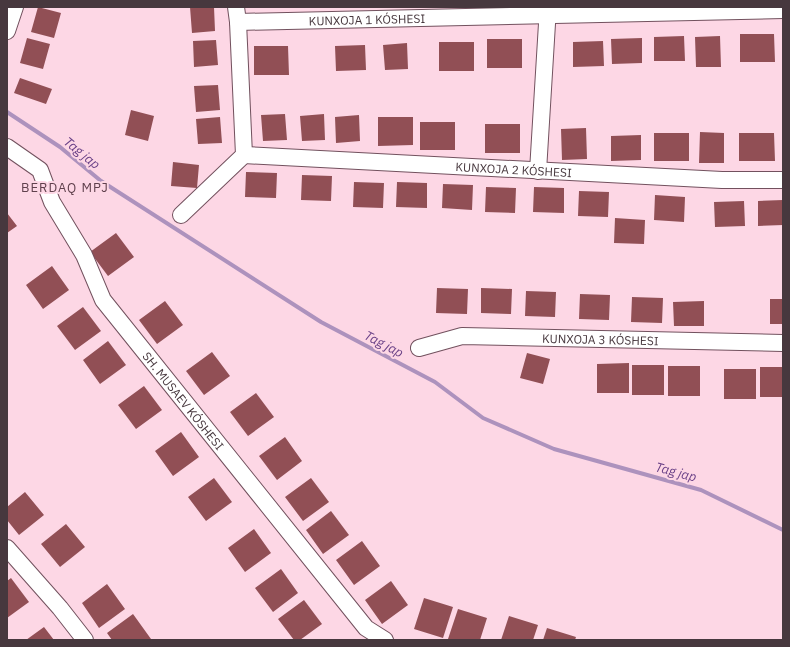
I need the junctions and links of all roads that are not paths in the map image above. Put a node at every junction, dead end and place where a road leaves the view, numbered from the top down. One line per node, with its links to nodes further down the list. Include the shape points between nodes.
1 (15, 7): 5 (street)
2 (783, 10): 3 (street, KUNXOJA 1 KÓSHESI)
3 (548, 11): 4 (street, KUNXOJA 1 KÓSHESI); 8 (street)
4 (237, 14): 7 (street)
5 (7, 31)
6 (7, 147): 15 (street, SH. MUSAEV KÓSHESI, via 40,170 52,202 84,255 103,300 366,628)
7 (244, 155): 8 (street, KUNXOJA 2 KÓSHESI); 10 (street)
8 (538, 171): 9 (street, KUNXOJA 2 KÓSHESI, via 722,180)
9 (783, 180)
10 (181, 215)
11 (783, 343): 12 (street, KUNXOJA 3 KÓSHESI, via 462,336)
12 (419, 348)
13 (7, 548): 14 (street)
14 (85, 640)
15 (385, 640)

